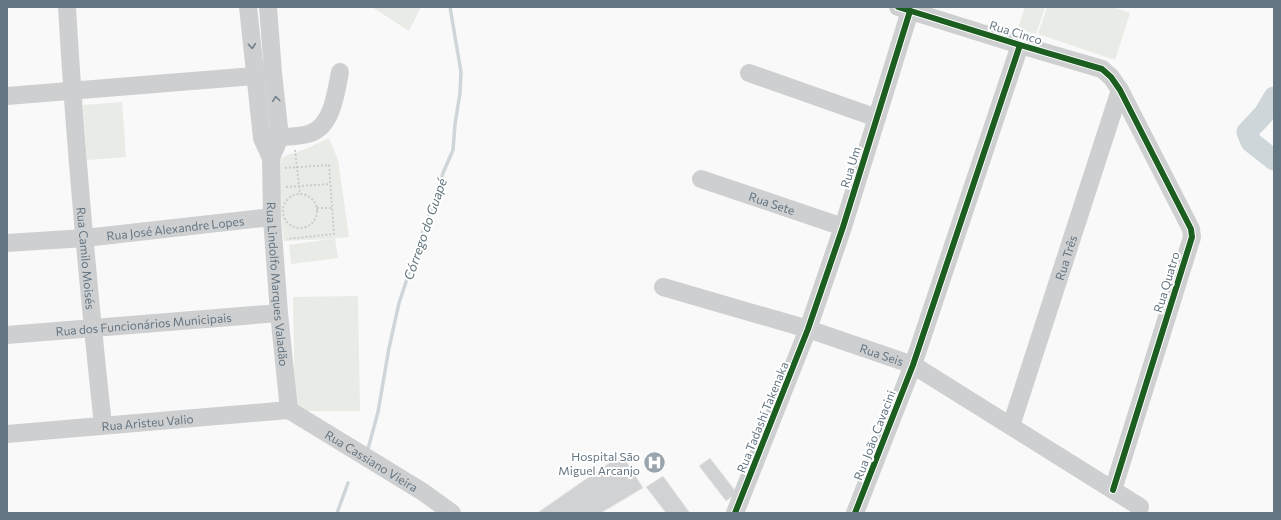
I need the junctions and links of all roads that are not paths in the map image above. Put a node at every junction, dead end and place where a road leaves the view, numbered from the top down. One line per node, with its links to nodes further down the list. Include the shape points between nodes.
1 (67, 7): 11 (street, Rua Camilo Moisés)
2 (248, 7): 9 (street, Rua Lindolfo Marques Valadão, one-way to 9)
3 (268, 7): 7 (street)
4 (904, 9): 5 (street, Rua Cinco); 13 (street, Rua Um)
5 (1020, 45): 10 (street, Rua Cinco, via 1102,69 1111,76); 27 (street, Rua João Cavacini)
6 (340, 72): 14 (street, via 333,106 321,127 311,133)
7 (273, 73): 9 (street); 14 (street, one-way to 7)
8 (749, 74): 13 (street)
9 (254, 76): 11 (street); 15 (street, Rua Lindolfo Marques Valadão)
10 (1120, 90): 30 (street, Rua Três); 32 (street, Rua Quatro, via 1185,216 1192,237)
11 (72, 91): 12 (street); 20 (street, Rua Camilo Moisés)
12 (7, 96)
13 (877, 118): 19 (street, Rua Um)
14 (287, 137): 15 (street); 16 (street, Rua Lindolfo Marques Valadão)
15 (262, 138): 16 (street, Rua Lindolfo Marques Valadão)
16 (277, 163): 18 (street, Rua Lindolfo Marques Valadão)
17 (701, 179): 19 (street, Rua Sete)
18 (278, 212): 20 (street, Rua José Alexandre Lopes); 23 (street, Rua Lindolfo Marques Valadão, via 274,241)
19 (843, 227): 25 (street, Rua Um)
20 (85, 238): 21 (street, Rua José Alexandre Lopes); 24 (street, Rua Camilo Moisés)
21 (7, 244)
22 (663, 287): 25 (street, Rua Seis)
23 (279, 313): 24 (street, Rua dos Funcionários Municipais); 28 (street, Rua Lindolfo Marques Valadão)
24 (92, 328): 26 (street, Rua dos Funcionários Municipais); 29 (street, Rua Camilo Moisés)
25 (808, 329): 27 (street, Rua Seis); 35 (street, Rua Tadashi Takenaka)
26 (7, 335)
27 (913, 364): 30 (street, Rua Seis); 36 (street, Rua João Cavacini)
28 (289, 410): 29 (street, Rua Aristeu Valio); 34 (street, Rua Cassiano Vieira, via 423,492)
29 (103, 425): 31 (street, Rua Aristeu Valio)
30 (1011, 426): 32 (street, Rua Seis)
31 (7, 434)
32 (1113, 490): 33 (street, Rua Seis)
33 (1140, 507)
34 (452, 513)
35 (735, 513)
36 (855, 513)

